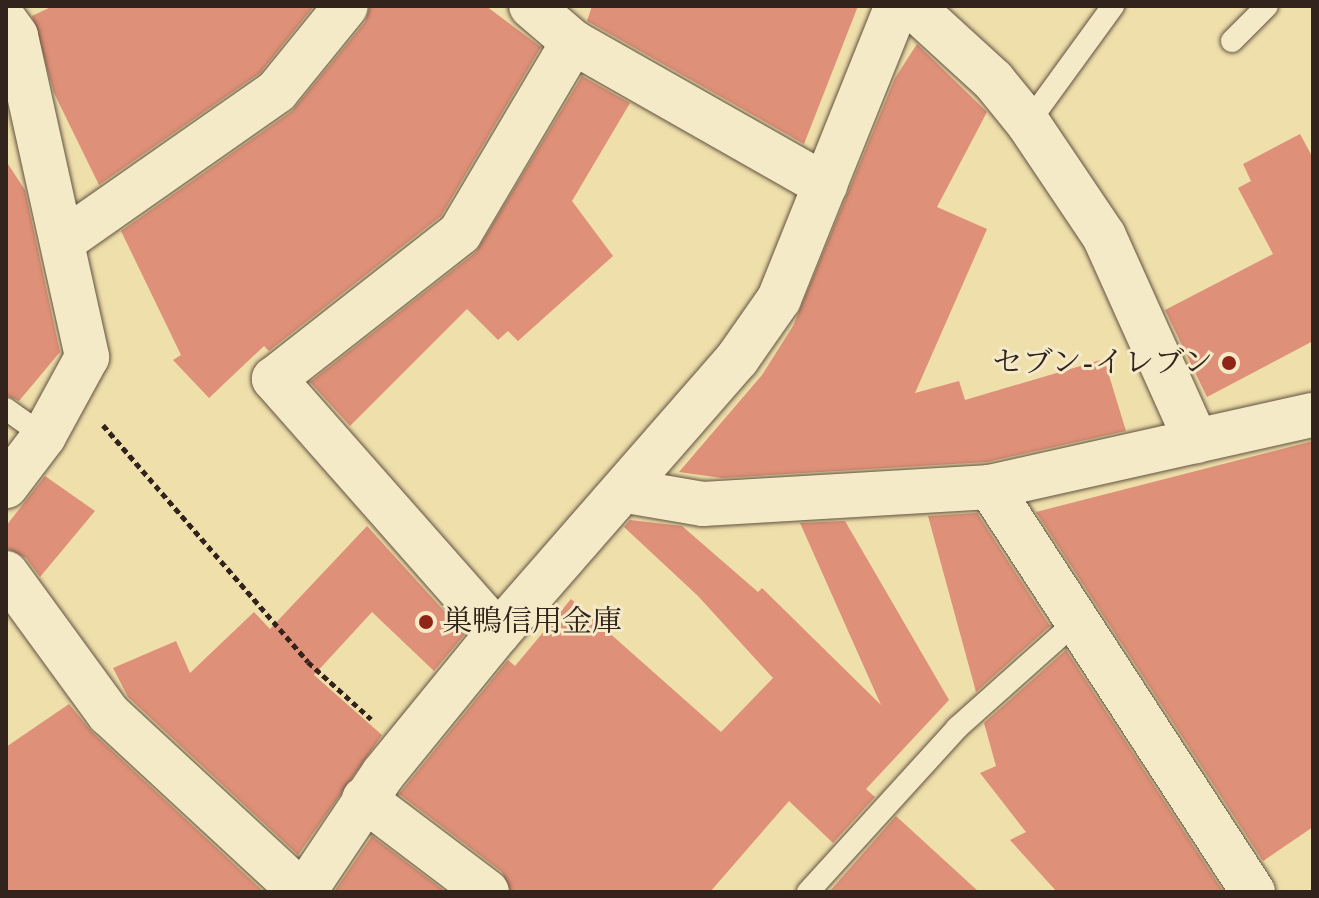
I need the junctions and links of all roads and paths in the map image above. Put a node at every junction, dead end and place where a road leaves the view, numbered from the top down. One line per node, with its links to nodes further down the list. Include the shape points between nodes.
1 (346, 6): 12 (street, via 277,91)
2 (531, 6): 9 (street)
3 (897, 6): 11 (street)
4 (912, 6): 10 (street, via 949,36)
5 (1113, 6): 10 (lane)
6 (1267, 6): 8 (lane)
7 (6, 22): 12 (street, via 16,36)
8 (1232, 41)
9 (573, 42): 11 (street); 23 (street, via 460,233 274,379)
10 (1028, 123): 17 (street, via 1104,236)
11 (825, 185): 20 (street, via 779,299 737,359)
12 (63, 241): 13 (street, via 87,357)
13 (71, 387): 16 (street); 24 (path, via 308,662)
14 (6, 409): 16 (lane)
15 (1313, 415): 17 (street)
16 (44, 436): 18 (street)
17 (1196, 441): 19 (street)
18 (6, 486)
19 (990, 487): 20 (street, via 703,504); 22 (street)
20 (627, 491): 23 (street)
21 (6, 573): 26 (street, via 109,714)
22 (1077, 621): 28 (lane, via 957,728); 29 (street)
23 (498, 633): 24 (street)
24 (404, 749): 25 (street)
25 (364, 799): 26 (street); 27 (street)
26 (302, 892)
27 (487, 892)
28 (808, 892)
29 (1253, 892)

